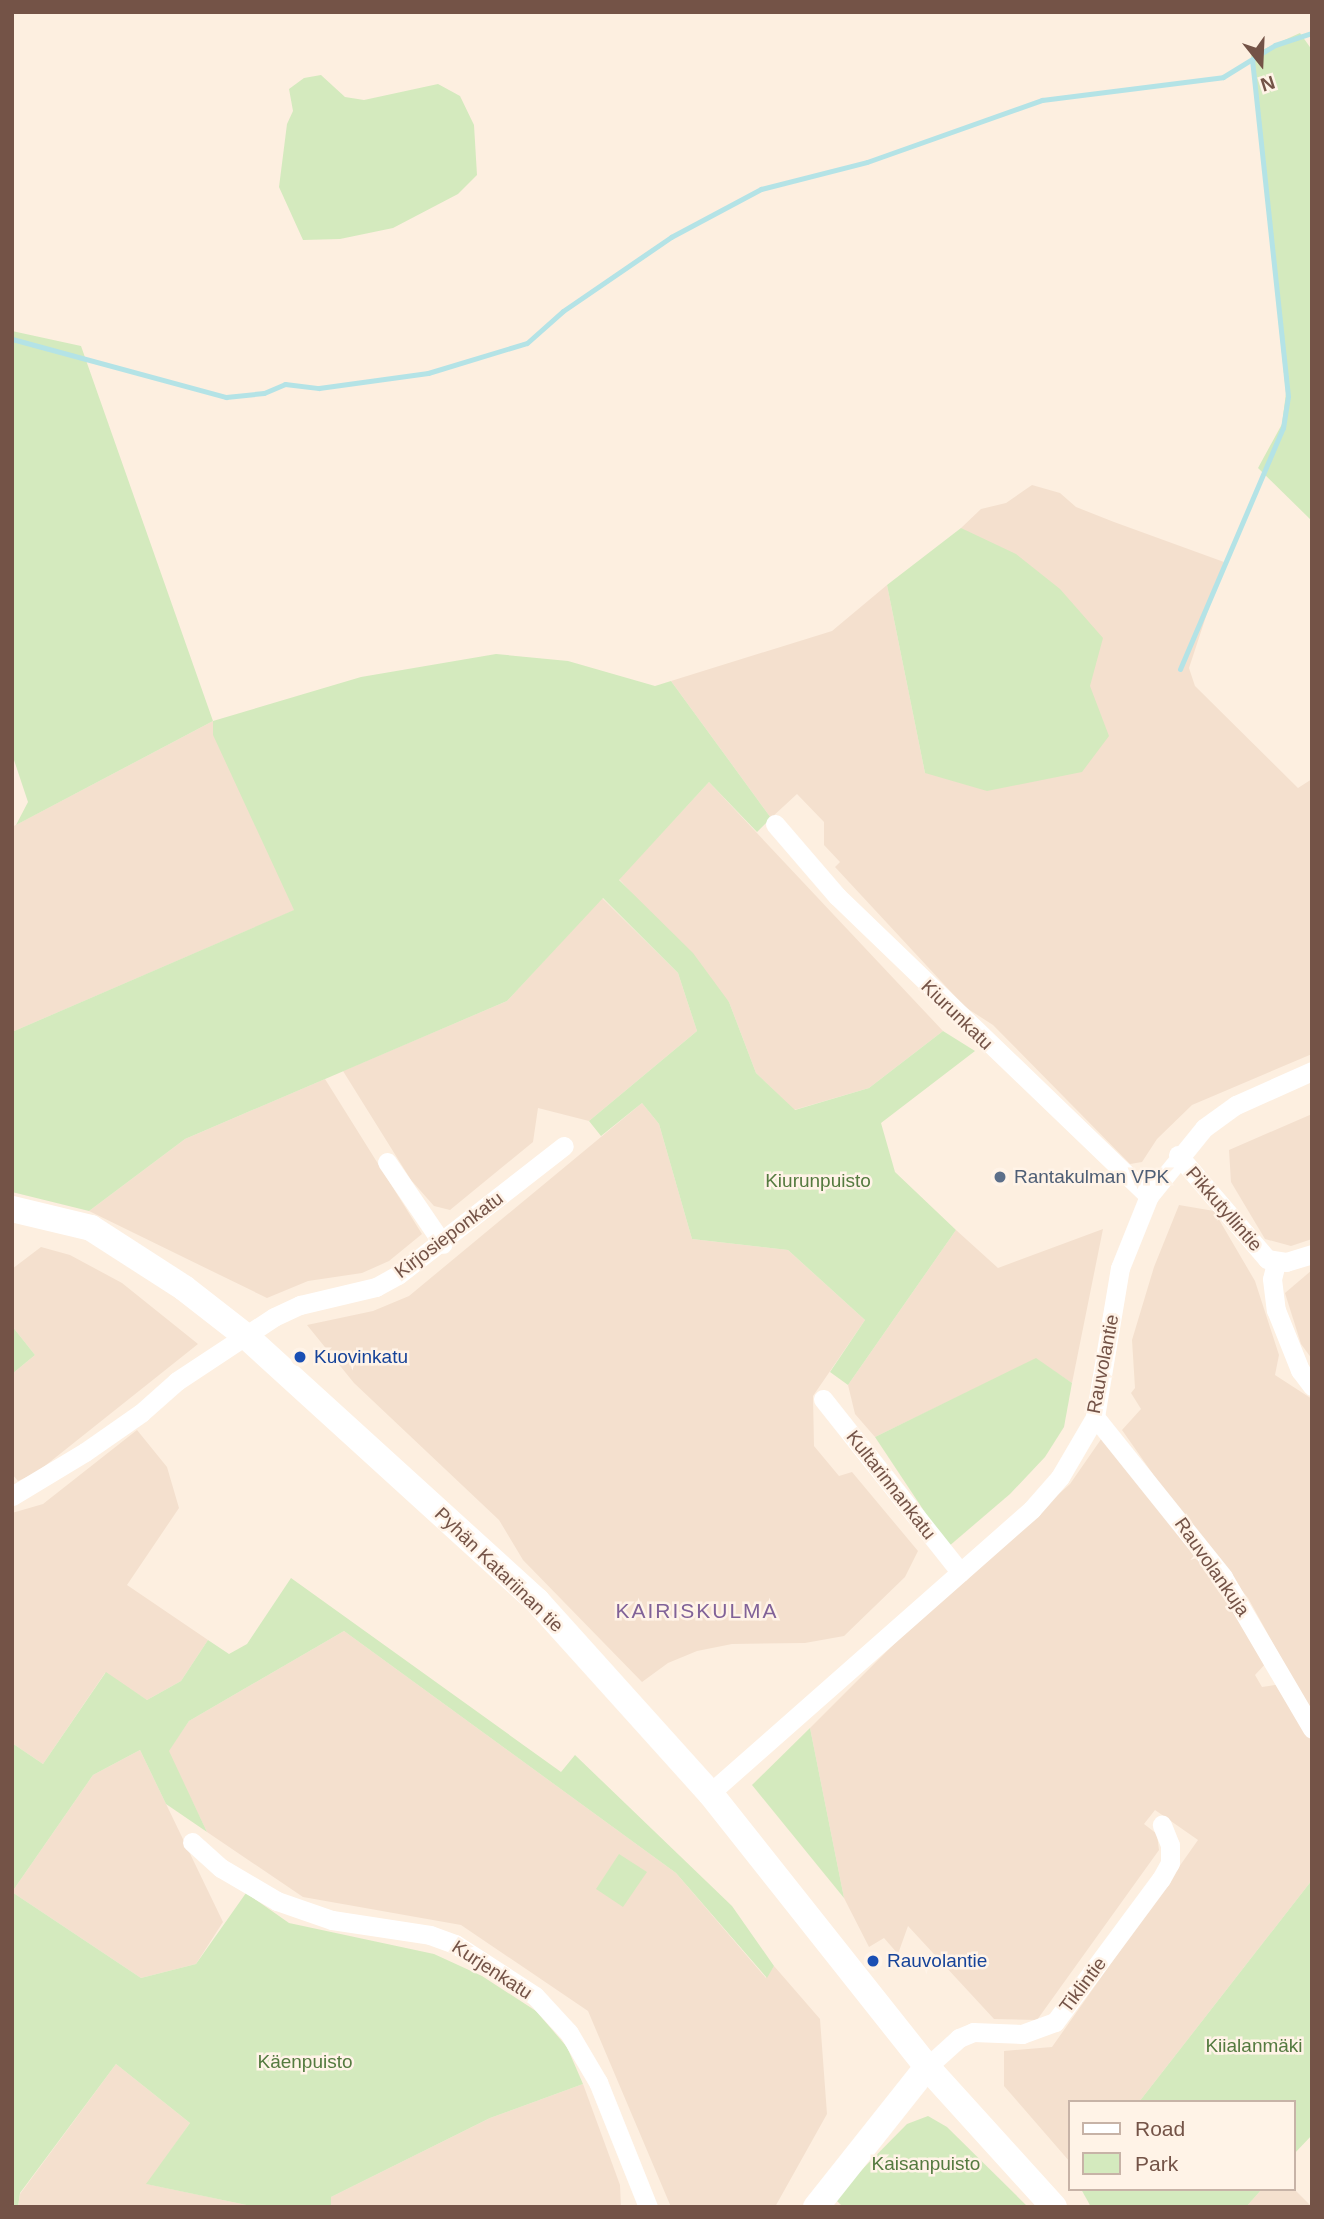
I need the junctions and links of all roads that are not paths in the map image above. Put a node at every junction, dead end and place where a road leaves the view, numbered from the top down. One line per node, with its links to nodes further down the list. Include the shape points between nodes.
1 (775, 824): 6 (street, Kiurunkatu, via 836,896)
2 (1312, 1071): 4 (street, Rauvolantie, via 1236,1105)
3 (564, 1146): 8 (street, Kirjosieponkatu)
4 (1178, 1155): 6 (street, Rauvolantie); 10 (street, Pikkutyllintie)
5 (387, 1162): 8 (street)
6 (1149, 1196): 14 (street, Rauvolantie, via 1120,1268)
7 (12, 1209): 11 (street, Pyhän Katariinan tie, via 91,1228 184,1288)
8 (443, 1244): 11 (street, Kirjosieponkatu, via 376,1287 300,1305 274,1317)
9 (1312, 1254): 10 (street, Pikkutyllintie)
10 (1276, 1263): 12 (street, via 1272,1279 1276,1310 1300,1370)
11 (248, 1338): 15 (street, via 177,1381 85,1452); 18 (street, Pyhän Katariinan tie, via 537,1601)
12 (1312, 1386)
13 (823, 1399): 16 (street, Kultarinnankatu)
14 (1095, 1417): 16 (street, Rauvolantie, via 1060,1477 1032,1509); 17 (street, Rauvolankuja, via 1223,1577)
15 (12, 1496)
16 (960, 1572): 18 (street, Rauvolantie)
17 (1312, 1729)
18 (710, 1793): 21 (street, Pyhän Katariinan tie)
19 (1162, 1825): 21 (street, Tiklintie, via 1170,1845 1170,1863 1055,2022 1022,2034 972,2032)
20 (192, 1842): 22 (street, Kurjenkatu, via 221,1868 276,1900 332,1920 430,1935 456,1944 535,1997 569,2033 598,2082)
21 (928, 2067): 23 (street); 24 (street, Pyhän Katariinan tie)
22 (648, 2207)
23 (816, 2207)
24 (1055, 2207)

